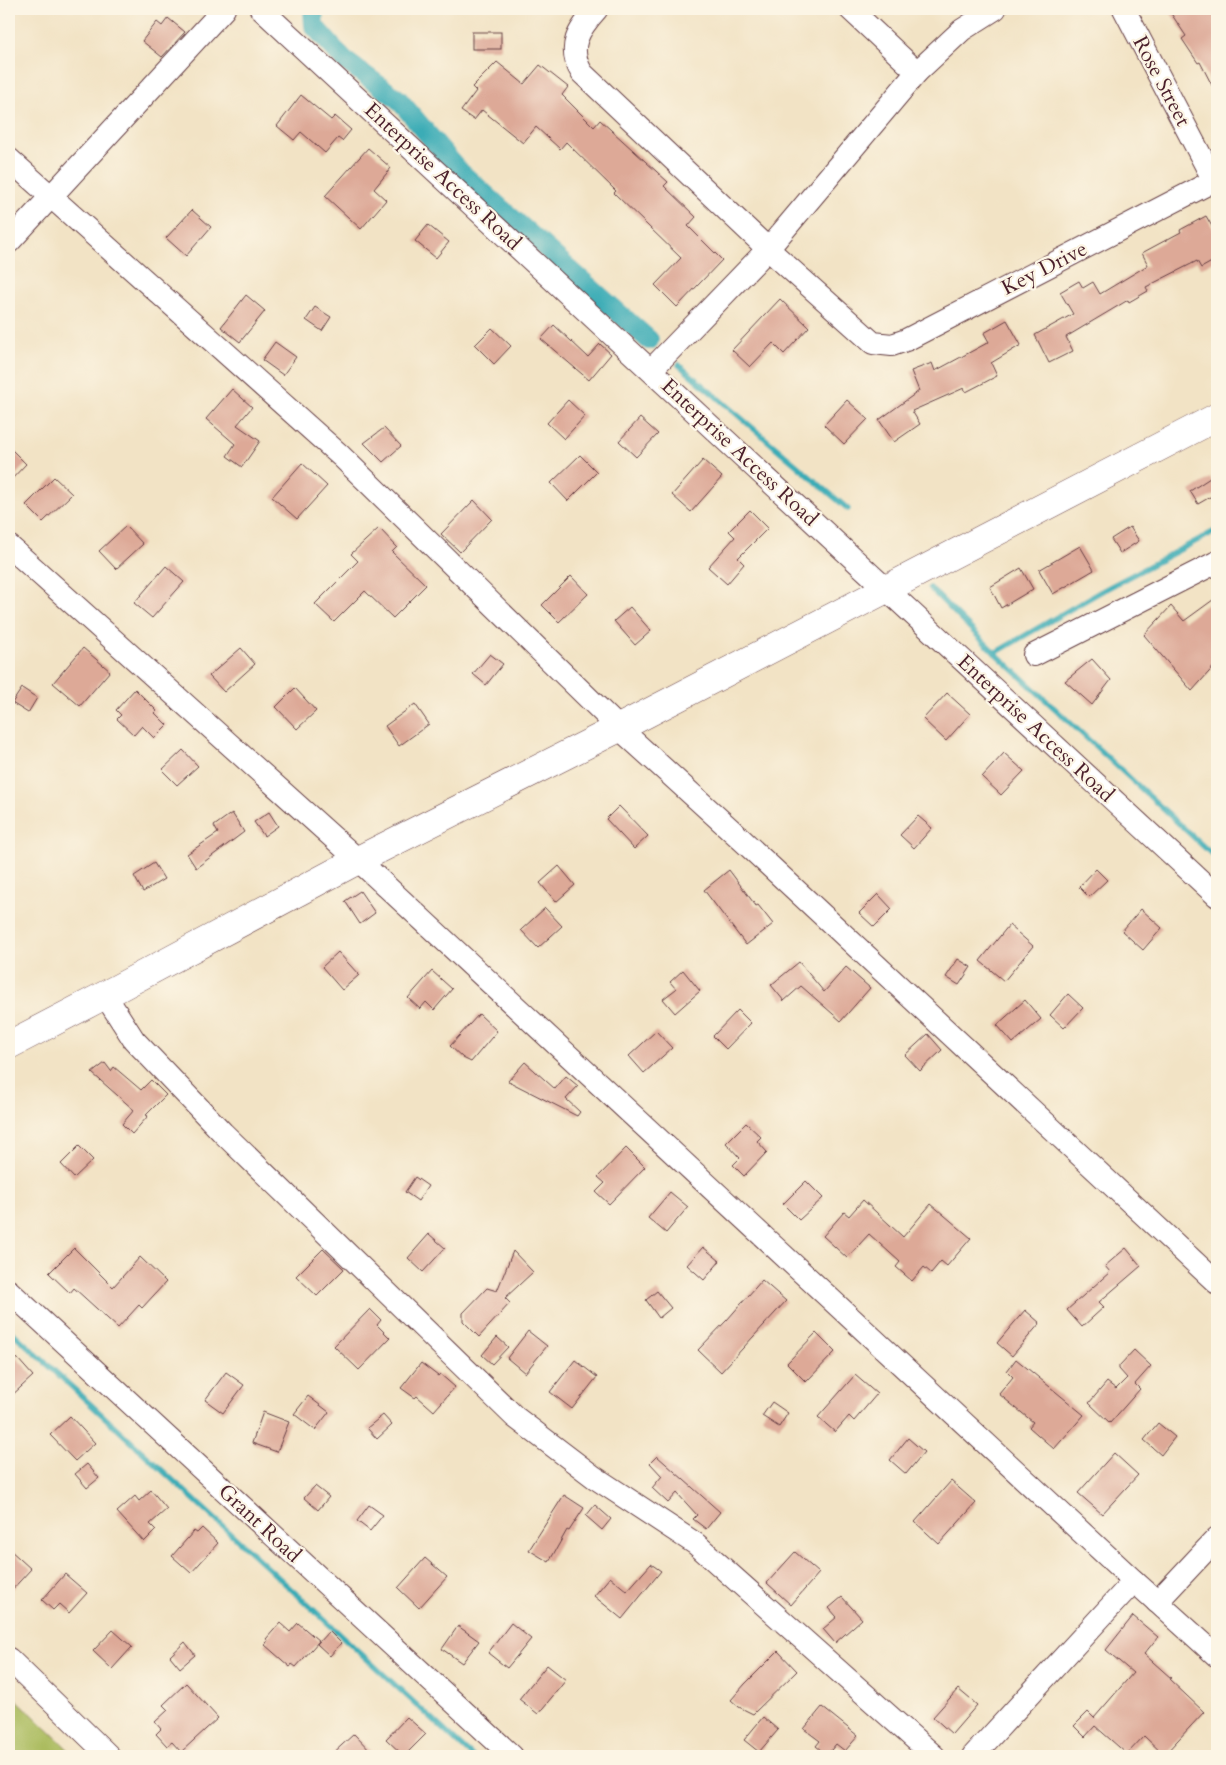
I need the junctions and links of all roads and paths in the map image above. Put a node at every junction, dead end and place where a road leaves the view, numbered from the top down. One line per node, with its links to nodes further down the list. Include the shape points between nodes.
1 (224, 9): 10 (street)
2 (261, 9): 13 (street, Enterprise Access Road)
3 (597, 9): 12 (street, via 580,29 576,42 575,55 582,73)
4 (850, 9): 7 (street)
5 (995, 9): 7 (street, via 962,30)
6 (1124, 9): 9 (street, Rose Street)
7 (917, 72): 12 (street)
8 (9, 159): 10 (street)
9 (1215, 180): 12 (street, Key Drive, via 899,343 885,345 868,340)
10 (51, 197): 11 (street); 19 (street, via 341,456)
11 (9, 242)
12 (768, 249): 13 (street)
13 (652, 369): 17 (street, Enterprise Access Road)
14 (1217, 417): 17 (main road)
15 (9, 546): 20 (street)
16 (1217, 562): 18 (street)
17 (885, 588): 19 (main road); 21 (street, Enterprise Access Road)
18 (1034, 655)
19 (619, 728): 20 (main road); 24 (street)
20 (358, 860): 22 (main road); 27 (street)
21 (1217, 896)
22 (104, 995): 23 (main road); 33 (street, via 134,1040 216,1126 515,1417 594,1477 696,1544)
23 (9, 1045)
24 (1217, 1283)
25 (9, 1291): 32 (street, Grant Road)
26 (1217, 1538): 28 (street)
27 (1134, 1581): 28 (street); 34 (street)
28 (1158, 1602): 29 (street)
29 (1217, 1656)
30 (9, 1659): 31 (street)
31 (109, 1756)
32 (512, 1756)
33 (934, 1756)
34 (973, 1756)

